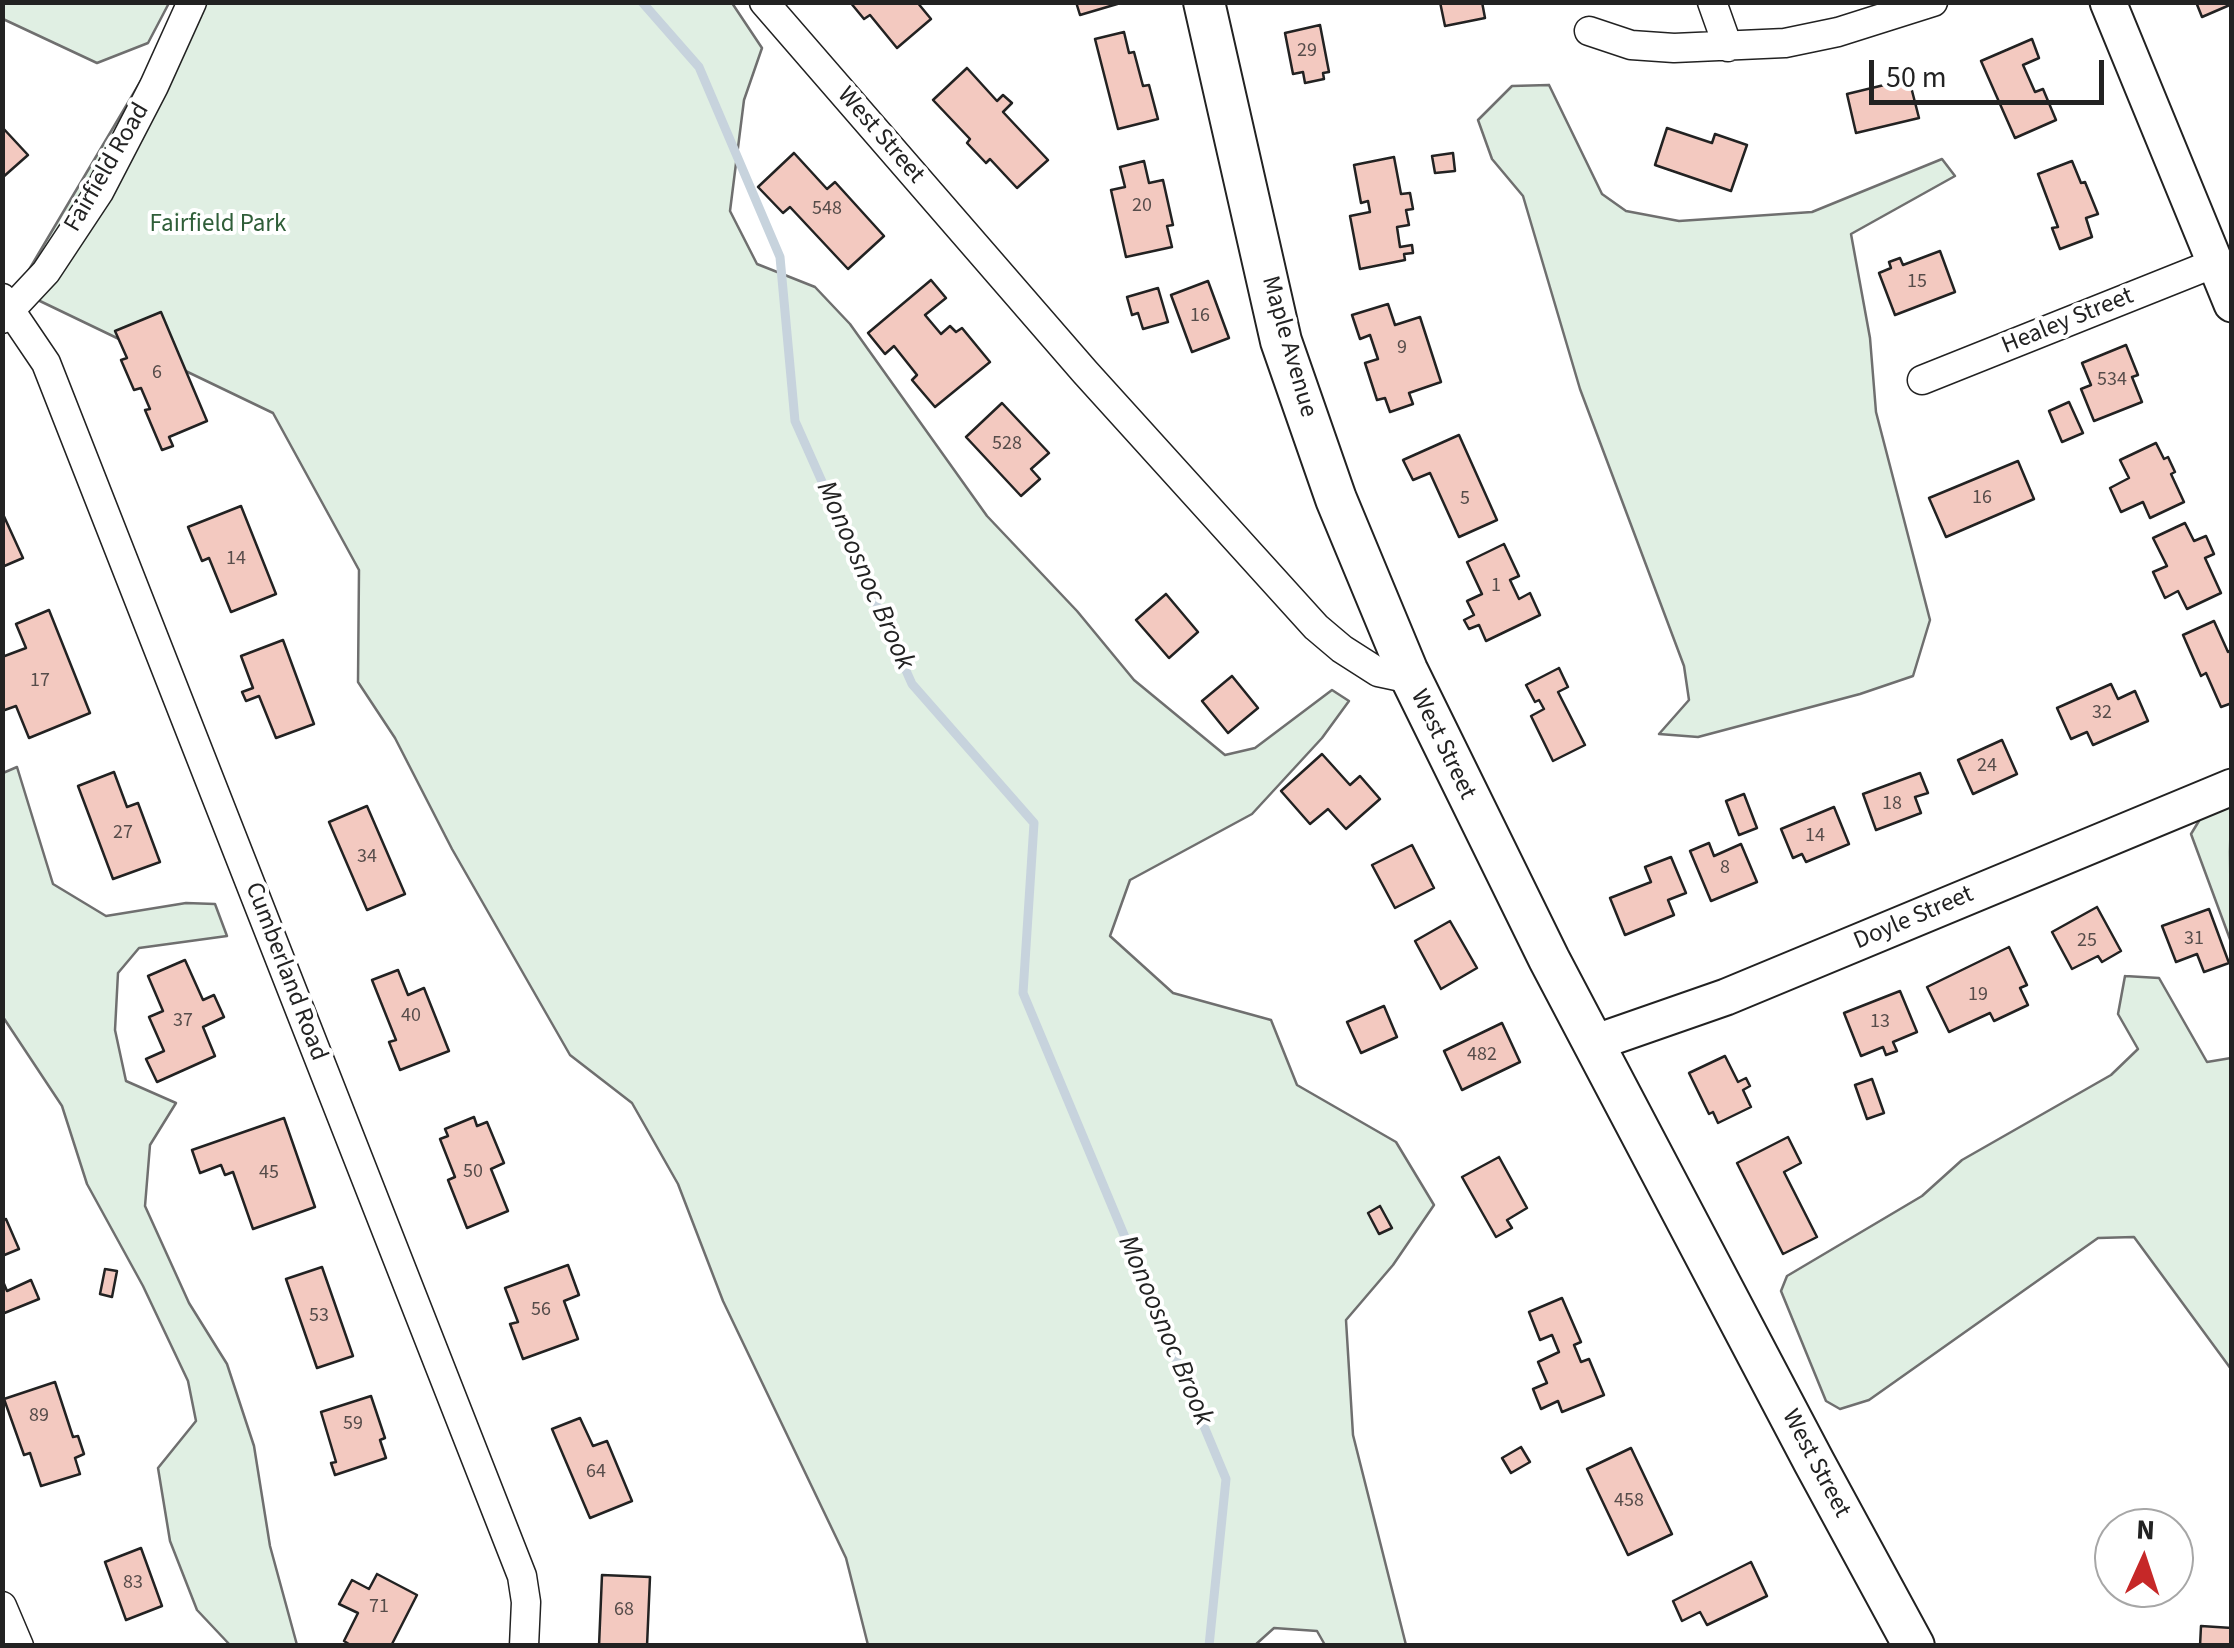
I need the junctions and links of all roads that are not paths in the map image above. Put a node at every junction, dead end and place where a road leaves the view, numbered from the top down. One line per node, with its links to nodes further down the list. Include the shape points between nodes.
1 (192, 2): 11 (street, Fairfield Road, via 99,192 46,272)
2 (764, 2): 13 (street, West Street, via 1316,626 1378,672)
3 (1204, 2): 13 (main road, Maple Avenue, via 1281,341 1336,500)
4 (1712, 2): 8 (street)
5 (1933, 2): 8 (street, via 1820,36)
6 (2108, 2): 9 (street)
7 (1589, 31): 8 (street, via 1631,45)
8 (1728, 47)
9 (2215, 264): 10 (street); 12 (street, Healey Street)
10 (2232, 304)
11 (6, 309): 18 (street, Cumberland Road, via 46,363 522,1576)
12 (1922, 380)
13 (1411, 680): 15 (main road, West Street)
14 (2232, 787): 15 (street, Doyle Street, via 1726,997)
15 (1594, 1044): 19 (main road, West Street)
16 (2, 1606): 17 (street)
17 (19, 1646)
18 (524, 1646)
19 (1914, 1646)

